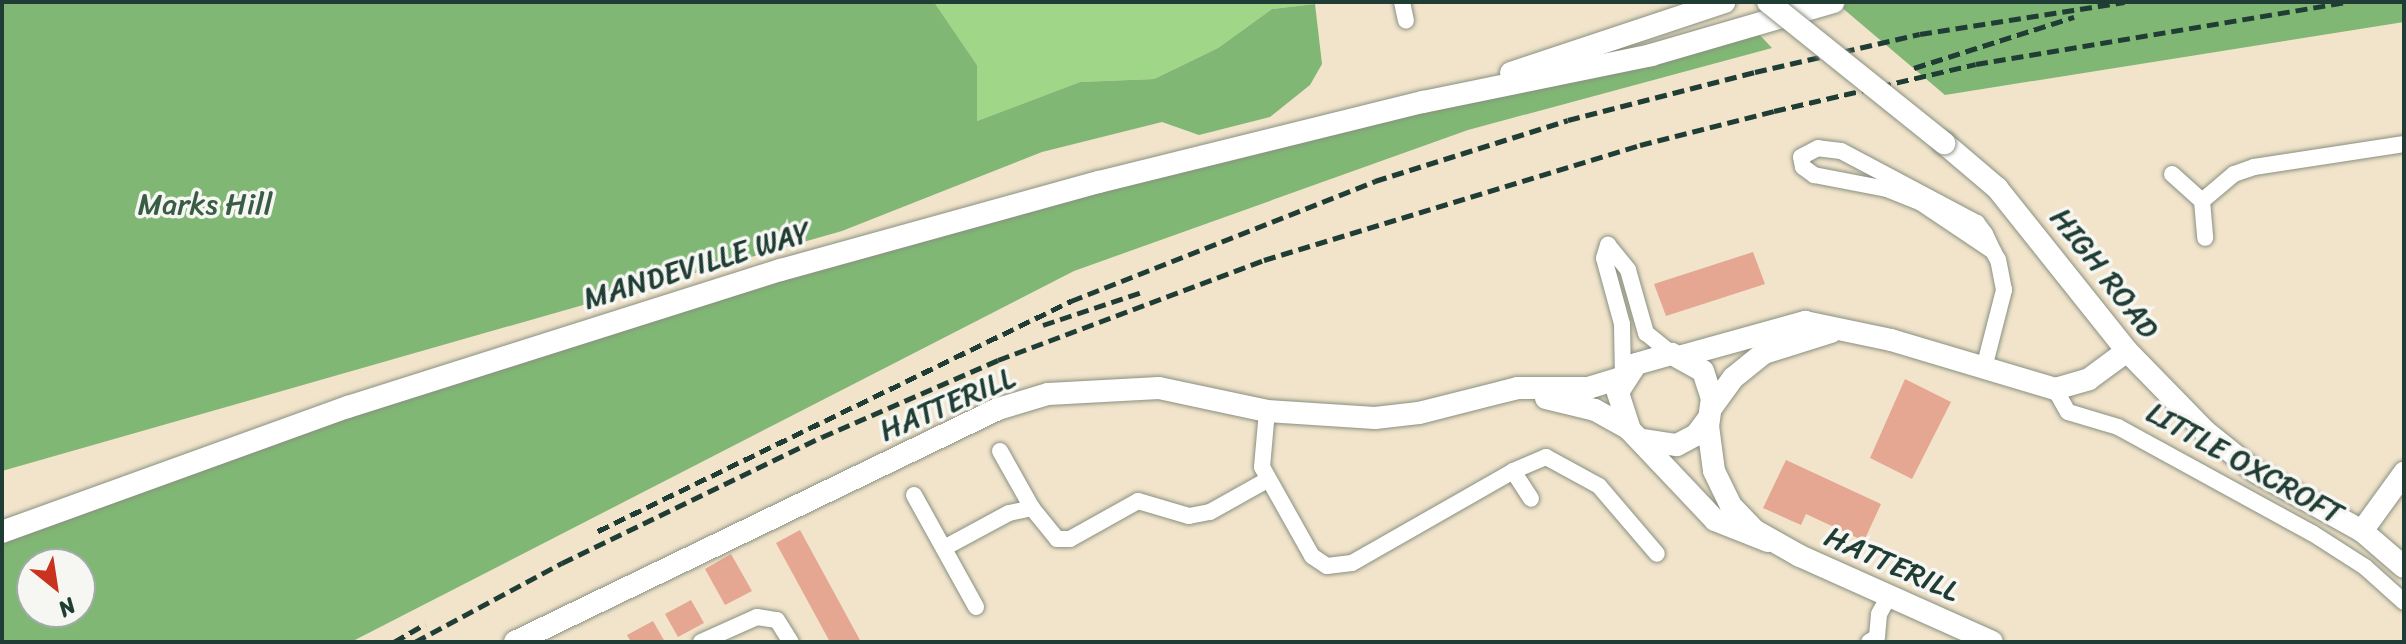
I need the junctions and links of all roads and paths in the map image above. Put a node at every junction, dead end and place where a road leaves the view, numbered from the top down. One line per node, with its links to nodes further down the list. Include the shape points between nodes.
1 (1402, 2): 5 (street)
2 (1725, 2): 6 (street, MANDEVILLE WAY)
3 (1768, 2): 13 (street, HIGH ROAD, bridge, via 1973,165 2020,214)
4 (1833, 2): 6 (street, MANDEVILLE WAY, via 1651,55)
5 (1406, 21)
6 (1423, 102): 30 (street, MANDEVILLE WAY, via 1034,200 700,294 348,407)
7 (2404, 144): 9 (street, via 2254,167 2234,174)
8 (2172, 174): 9 (street)
9 (2202, 201): 10 (street)
10 (2205, 238)
11 (1993, 251): 11 (street, via 1920,202 1876,186 1814,175 1803,167 1801,157 1811,149 1828,148 1863,161 1968,216); 15 (street, via 2004,290)
12 (1844, 330): 14 (street, LITTLE OXCROFT, via 1797,322 1717,350); 15 (street, LITTLE OXCROFT); 20 (street, via 1801,338 1764,353 1733,378)
13 (2127, 351): 17 (street, via 2089,379); 29 (street, HIGH ROAD, via 2241,463)
14 (1677, 355): 16 (street, HATTERILL, via 1644,359); 16 (street, via 1646,333 1628,270 1608,245 1604,258 1622,324); 20 (street, HATTERILL, via 1703,371)
15 (1984, 368): 17 (street, LITTLE OXCROFT)
16 (1623, 377): 18 (street, HATTERILL, via 1588,388 1529,386); 21 (street, HATTERILL, via 1618,405)
17 (2055, 389): 36 (street, LITTLE OXCROFT, via 2068,412 2118,427 2312,533 2365,567)
18 (1485, 397): 19 (street, HATTERILL, via 1375,418); 21 (street, HATTERILL, via 1530,396 1577,404)
19 (1267, 411): 25 (street, via 1261,449); 38 (street, HATTERILL, via 1201,394 1136,388 1048,394 998,409)
20 (1710, 412): 21 (street, HATTERILL, via 1696,435 1677,445 1657,446); 31 (street, HATTERILL, via 1711,457 1724,494)
21 (1634, 434): 31 (street, HATTERILL, via 1715,520)
22 (1000, 451): 28 (street)
23 (1513, 471): 25 (street, via 1340,567 1312,556); 27 (street); 33 (street, via 1546,457 1599,486)
24 (2404, 473): 29 (street)
25 (1267, 480): 28 (street, via 1210,512 1189,516 1138,501 1070,539 1057,539)
26 (914, 495): 32 (street)
27 (1531, 499)
28 (1032, 508): 32 (street, via 1009,513)
29 (2362, 531): 34 (street, HIGH ROAD)
30 (2, 532)
31 (1768, 541): 35 (street, HATTERILL)
32 (944, 548): 37 (street)
33 (1657, 554)
34 (2404, 567)
35 (1889, 596): 41 (street, via 1879,614 1877,637); 42 (street, HATTERILL)
36 (2404, 602)
37 (976, 607)
38 (515, 642)
39 (701, 642): 40 (street, via 757,617 777,620)
40 (791, 642)
41 (1869, 642)
42 (1992, 642)

